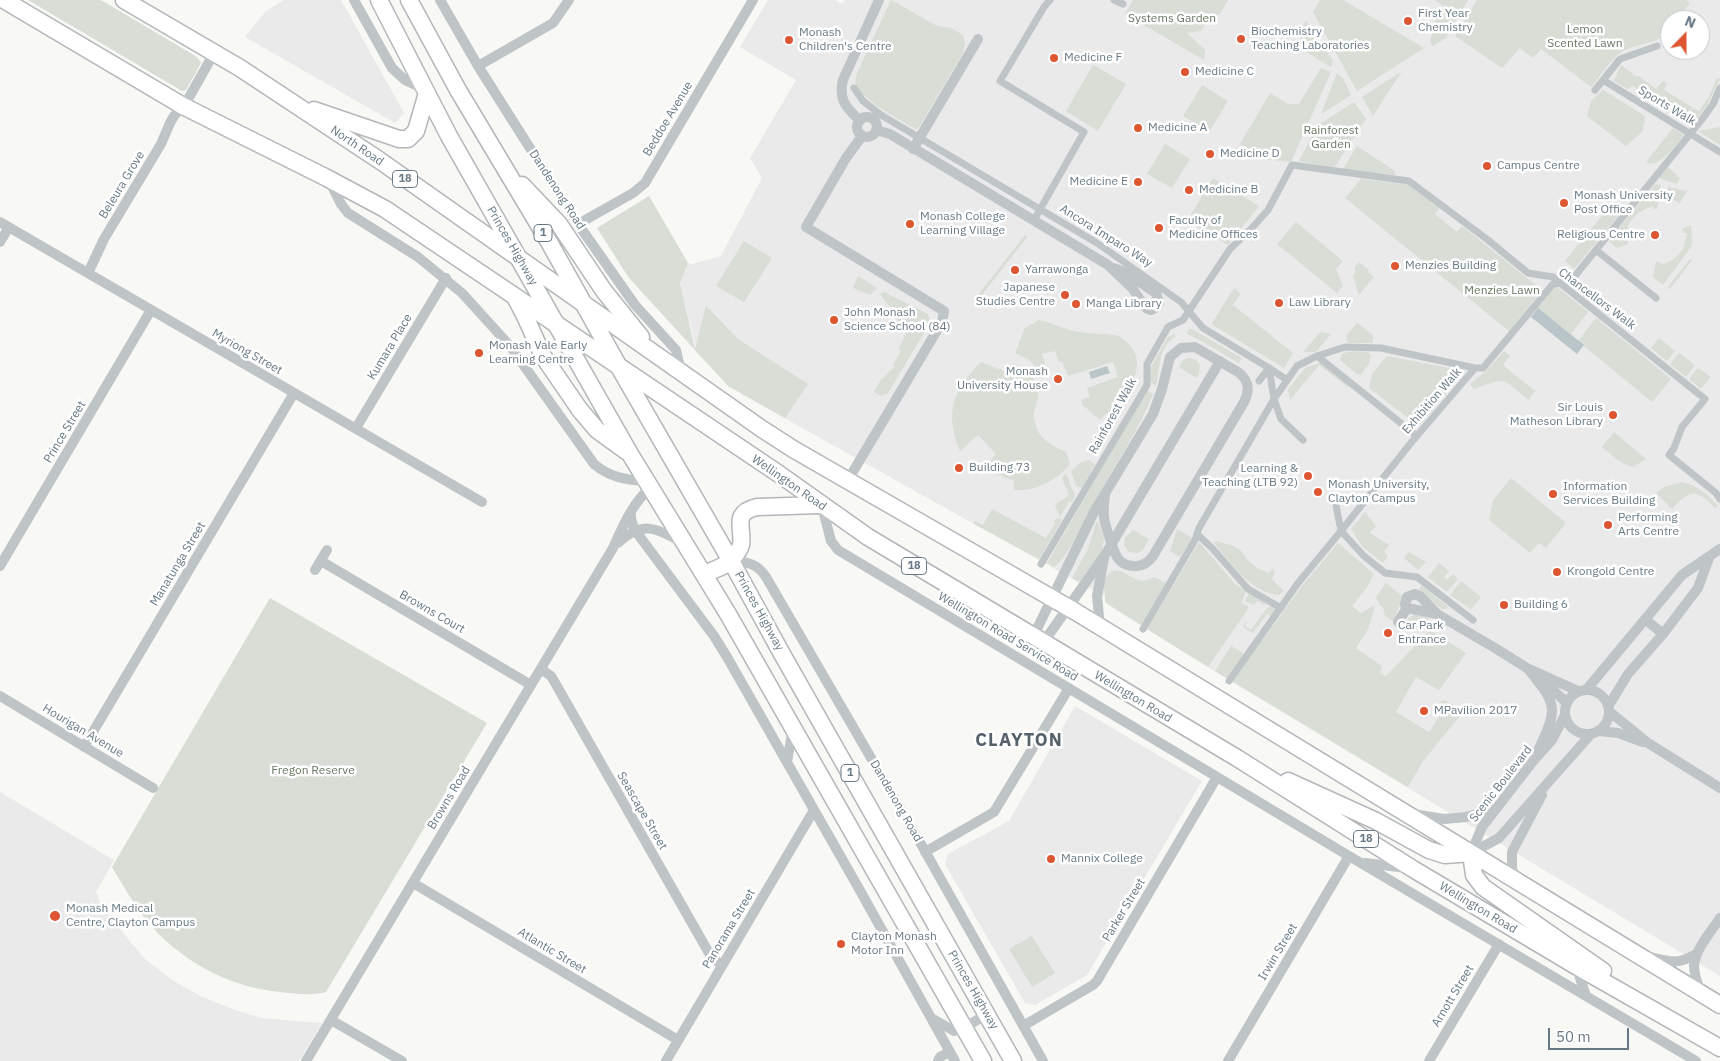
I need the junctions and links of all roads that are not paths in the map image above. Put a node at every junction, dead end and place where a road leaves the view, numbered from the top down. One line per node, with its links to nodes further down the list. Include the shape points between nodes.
1 (4, 0): 23 (highway, 18)
2 (124, 0): 15 (highway, North Road / 18)
3 (354, 0): 21 (street, via 392,68 405,80)
4 (380, 0): 21 (highway, Princes Highway / 1)
5 (409, 0): 31 (highway, 1)
6 (440, 0): 16 (street, Dandenong Road)
7 (569, 0): 16 (street, via 553,23)
8 (753, 0): 37 (street, Beddoe Avenue, via 645,183)
9 (880, 0): 24 (street, via 840,92 846,107)
10 (1050, 0): 34 (street, via 1000,81 1084,132)
11 (1114, 0): 12 (street)
12 (1123, 4)
13 (978, 39): 28 (street)
14 (1658, 46): 17 (street, via 1620,59)
15 (214, 53): 22 (highway, North Road / 18); 23 (street, Beleura Grove)
16 (478, 66): 37 (street, Dandenong Road)
17 (1603, 80): 20 (street); 26 (street, Sports Walk)
18 (854, 88): 28 (street, Ancora Imparo Way, via 863,101 881,115)
19 (1720, 88): 26 (street, Exhibition Walk)
20 (1595, 90)
21 (426, 91): 22 (highway, via 416,131 408,139 399,139); 40 (highway, Princes Highway / 1)
22 (290, 102): 40 (highway, North Road / 18)
23 (183, 106): 33 (highway, 18); 42 (street, Beleura Grove, via 175,126)
24 (860, 121): 25 (street, via 871,119); 27 (street, via 857,130)
25 (876, 130): 27 (street, via 873,135); 29 (street, Ancora Imparo Way, via 890,134)
26 (1690, 133): 30 (street, Sports Walk); 39 (street, Exhibition Walk)
27 (862, 136): 66 (street, via 806,227 944,312 942,322)
28 (920, 138): 29 (street); 34 (street, Ancora Imparo Way)
29 (913, 149): 35 (street, Ancora Imparo Way)
30 (1720, 152)
31 (502, 163): 47 (highway, Princes Highway / 1); 51 (highway, via 559,224 616,307)
32 (1292, 165): 44 (street, Chancellors Walk, via 1409,181 1528,273 1553,277); 49 (street, Rainforest Walk, via 1268,210 1230,249)
33 (327, 178): 43 (street, via 348,213); 45 (highway, 18, via 408,223)
34 (1041, 210): 35 (street); 49 (street, Ancora Imparo Way, via 1115,254)
35 (1034, 220): 41 (street, Ancora Imparo Way)
36 (4, 224): 38 (street); 42 (street, Myriong Street)
37 (578, 224): 57 (street, Dandenong Road, via 635,305 673,346)
38 (0, 242)
39 (1596, 250): 44 (street, Exhibition Walk, via 1570,282); 46 (street)
40 (519, 258): 47 (highway, North Road / 18); 50 (highway, Princes Highway / 1)
41 (1113, 268): 41 (street, Ancora Imparo Way, via 1125,272 1156,293 1159,303 1155,308 1151,310 1142,305 1132,288)
42 (85, 272): 48 (street, Myriong Street)
43 (446, 278): 62 (street, Kumara Place); 67 (street, via 510,346 594,464 612,475)
44 (1557, 283): 56 (street, Exhibition Walk, via 1483,368); 69 (street, Chancellors Walk, via 1705,399 1682,427 1669,455)
45 (514, 296): 50 (highway, 18); 65 (highway, via 541,352 583,414 597,430)
46 (1656, 298)
47 (583, 303): 51 (highway, 18); 54 (highway, Princes Highway / 1)
48 (151, 310): 60 (street, Myriong Street); 85 (street, Prince Street)
49 (1190, 310): 55 (street, Ancora Imparo Way, via 1203,328); 84 (street, Rainforest Walk, via 1183,320 1168,327 1161,338 1147,364 1147,385)
50 (558, 326): 54 (highway, Wellington Road / 18); 65 (highway, Princes Highway / 1)
51 (658, 356): 57 (highway, 18)
52 (1317, 356): 56 (street, via 1345,347 1381,348); 58 (street, via 1297,366); 63 (street)
53 (1220, 361): 68 (street, via 1200,348 1190,346 1172,355 1153,414); 77 (street); 77 (street, via 1245,378 1248,387 1246,398 1175,520 1153,556 1142,565 1121,562)
54 (619, 367): 72 (highway, Wellington Road / 18); 83 (highway, Princes Highway / 1)
55 (1268, 368): 58 (street, Ancora Imparo Way); 59 (street); 61 (street)
56 (1475, 368): 63 (street, Exhibition Walk)
57 (681, 372): 66 (highway, 18, via 762,429)
58 (1287, 380): 61 (street)
59 (1259, 381)
60 (294, 393): 62 (street, Myriong Street); 112 (street, Manatunga Street)
61 (1274, 399): 64 (street, via 1281,419); 76 (street)
62 (356, 428): 71 (street, Myriong Street)
63 (1417, 436): 75 (street, Exhibition Walk)
64 (1303, 440)
65 (630, 454): 67 (highway, Princes Highway / 1)
66 (848, 480): 87 (highway, 18)
67 (648, 485): 73 (street, Browns Road); 78 (highway, 1)
68 (1105, 495): 77 (street, via 1104,518); 87 (street)
69 (1720, 499)
70 (1335, 500): 75 (street)
71 (482, 502)
72 (821, 505): 83 (highway, via 746,510 740,522 741,546); 98 (highway, Wellington Road / 18); 103 (street, Wellington Road Service Road, via 831,541 838,550)
73 (632, 510): 74 (street); 79 (street, Browns Road)
74 (635, 530): 78 (street, via 656,529); 79 (street, Browns Road); 115 (street, via 714,636)
75 (1341, 531): 89 (street, Exhibition Walk); 93 (street, via 1385,573 1417,577)
76 (1197, 534): 89 (street, via 1248,589); 96 (street)
77 (1111, 543): 81 (street)
78 (686, 545): 86 (highway, 1)
79 (613, 548): 100 (street, Browns Road)
80 (327, 550): 102 (street, Browns Court, via 318,565)
81 (1105, 555): 88 (street); 95 (street, via 1097,596)
82 (1716, 555): 92 (street, via 1682,575); 97 (street, via 1698,588)
83 (731, 561): 86 (highway); 123 (street, Dandenong Road, via 753,564 764,573); 139 (highway, Princes Highway / 1)
84 (1041, 564)
85 (0, 566)
86 (704, 574): 109 (highway, 1)
87 (1053, 598): 88 (highway, 18); 98 (street)
88 (1068, 607): 95 (highway, 18); 98 (street)
89 (1281, 608): 101 (street, Exhibition Walk)
90 (1407, 608): 91 (street); 91 (street, via 1407,597 1415,594); 94 (street)
91 (1437, 614): 99 (street)
92 (1645, 619): 97 (street); 104 (street)
93 (1473, 620)
94 (1398, 622)
95 (1100, 627): 122 (highway, 18)
96 (1143, 628)
97 (1663, 634): 107 (street, via 1628,674)
98 (1038, 640): 113 (highway, Wellington Road / 18)
99 (1527, 668): 104 (street); 106 (street); 114 (street, via 1549,698 1553,709 1551,722)
100 (541, 669): 102 (street, Browns Road); 134 (street, Seascape Street, via 551,676 709,953)
101 (1229, 681)
102 (531, 685): 128 (street, Browns Road)
103 (1069, 688): 116 (street, Wellington Road Service Road); 123 (street, via 994,812)
104 (1583, 690): 106 (street, via 1571,696); 107 (street, via 1600,694)
105 (0, 696): 112 (street, Hourigan Avenue)
106 (1566, 703): 108 (street)
107 (1609, 708): 110 (street, via 1606,724); 111 (street)
108 (1564, 714): 110 (street, via 1571,727 1584,734); 114 (street, Scenic Boulevard, via 1552,740)
109 (793, 727): 115 (street); 143 (highway, 1)
110 (1595, 732): 111 (street, via 1618,733); 117 (street)
111 (1648, 743): 119 (street)
112 (84, 746): 118 (street, Hourigan Avenue)
113 (1237, 758): 124 (highway, via 1376,821 1429,850 1445,855); 127 (highway, Wellington Road / 18)
114 (1534, 760): 120 (street, Scenic Boulevard)
115 (787, 762): 121 (street)
116 (1217, 777): 125 (street, Wellington Road Service Road); 142 (street, Parker Street, via 1097,981)
117 (1550, 779): 124 (street, via 1499,838); 129 (street, via 1512,852 1512,870)
118 (152, 788)
119 (1720, 788)
120 (1498, 808): 122 (street, via 1466,818 1444,819); 124 (street, Scenic Boulevard, via 1482,827)
121 (814, 810): 134 (street, Panorama Street); 140 (street)
122 (1405, 813): 124 (highway, 18)
123 (925, 852): 142 (street, Dandenong Road)
124 (1472, 853): 129 (highway, 18); 144 (highway, via 1474,875 1492,895)
125 (1349, 856): 126 (street, Wellington Road Service Road); 155 (street, Irwin Street)
126 (1360, 862): 127 (street, Wellington Road Service Road); 131 (street, Wellington Road Service Road)
127 (1413, 869): 135 (highway, Wellington Road / 18)
128 (413, 883): 141 (street, Browns Road); 145 (street, Atlantic Street)
129 (1521, 883): 132 (highway, 18)
130 (1720, 918): 133 (street)
131 (1499, 944): 137 (street, Wellington Road Service Road); 156 (street, Arnott Street)
132 (1638, 954): 133 (street, via 1676,963); 136 (highway, 18)
133 (1696, 954): 136 (street, via 1695,976)
134 (722, 965): 145 (street, Panorama Street)
135 (1576, 966): 137 (street); 144 (highway, Wellington Road / 18)
136 (1701, 993): 138 (highway, 18)
137 (1586, 996): 157 (street, Wellington Road Service Road)
138 (1720, 1005)
139 (987, 1014): 143 (street); 153 (highway, Princes Highway / 1)
140 (929, 1015): 143 (street, via 951,1031); 147 (street)
141 (331, 1020): 148 (street, Browns Road); 149 (street)
142 (1023, 1026): 154 (street, Dandenong Road)
143 (964, 1028): 152 (highway, 1)
144 (1691, 1031): 146 (highway, Wellington Road / 18)
145 (678, 1040): 150 (street, Panorama Street)
146 (1720, 1048)
147 (952, 1056): 151 (street, via 940,1057)
148 (306, 1061)
149 (402, 1061)
150 (666, 1061)
151 (938, 1061)
152 (983, 1061)
153 (1014, 1061)
154 (1043, 1061)
155 (1228, 1061)
156 (1429, 1061)
157 (1696, 1061)

